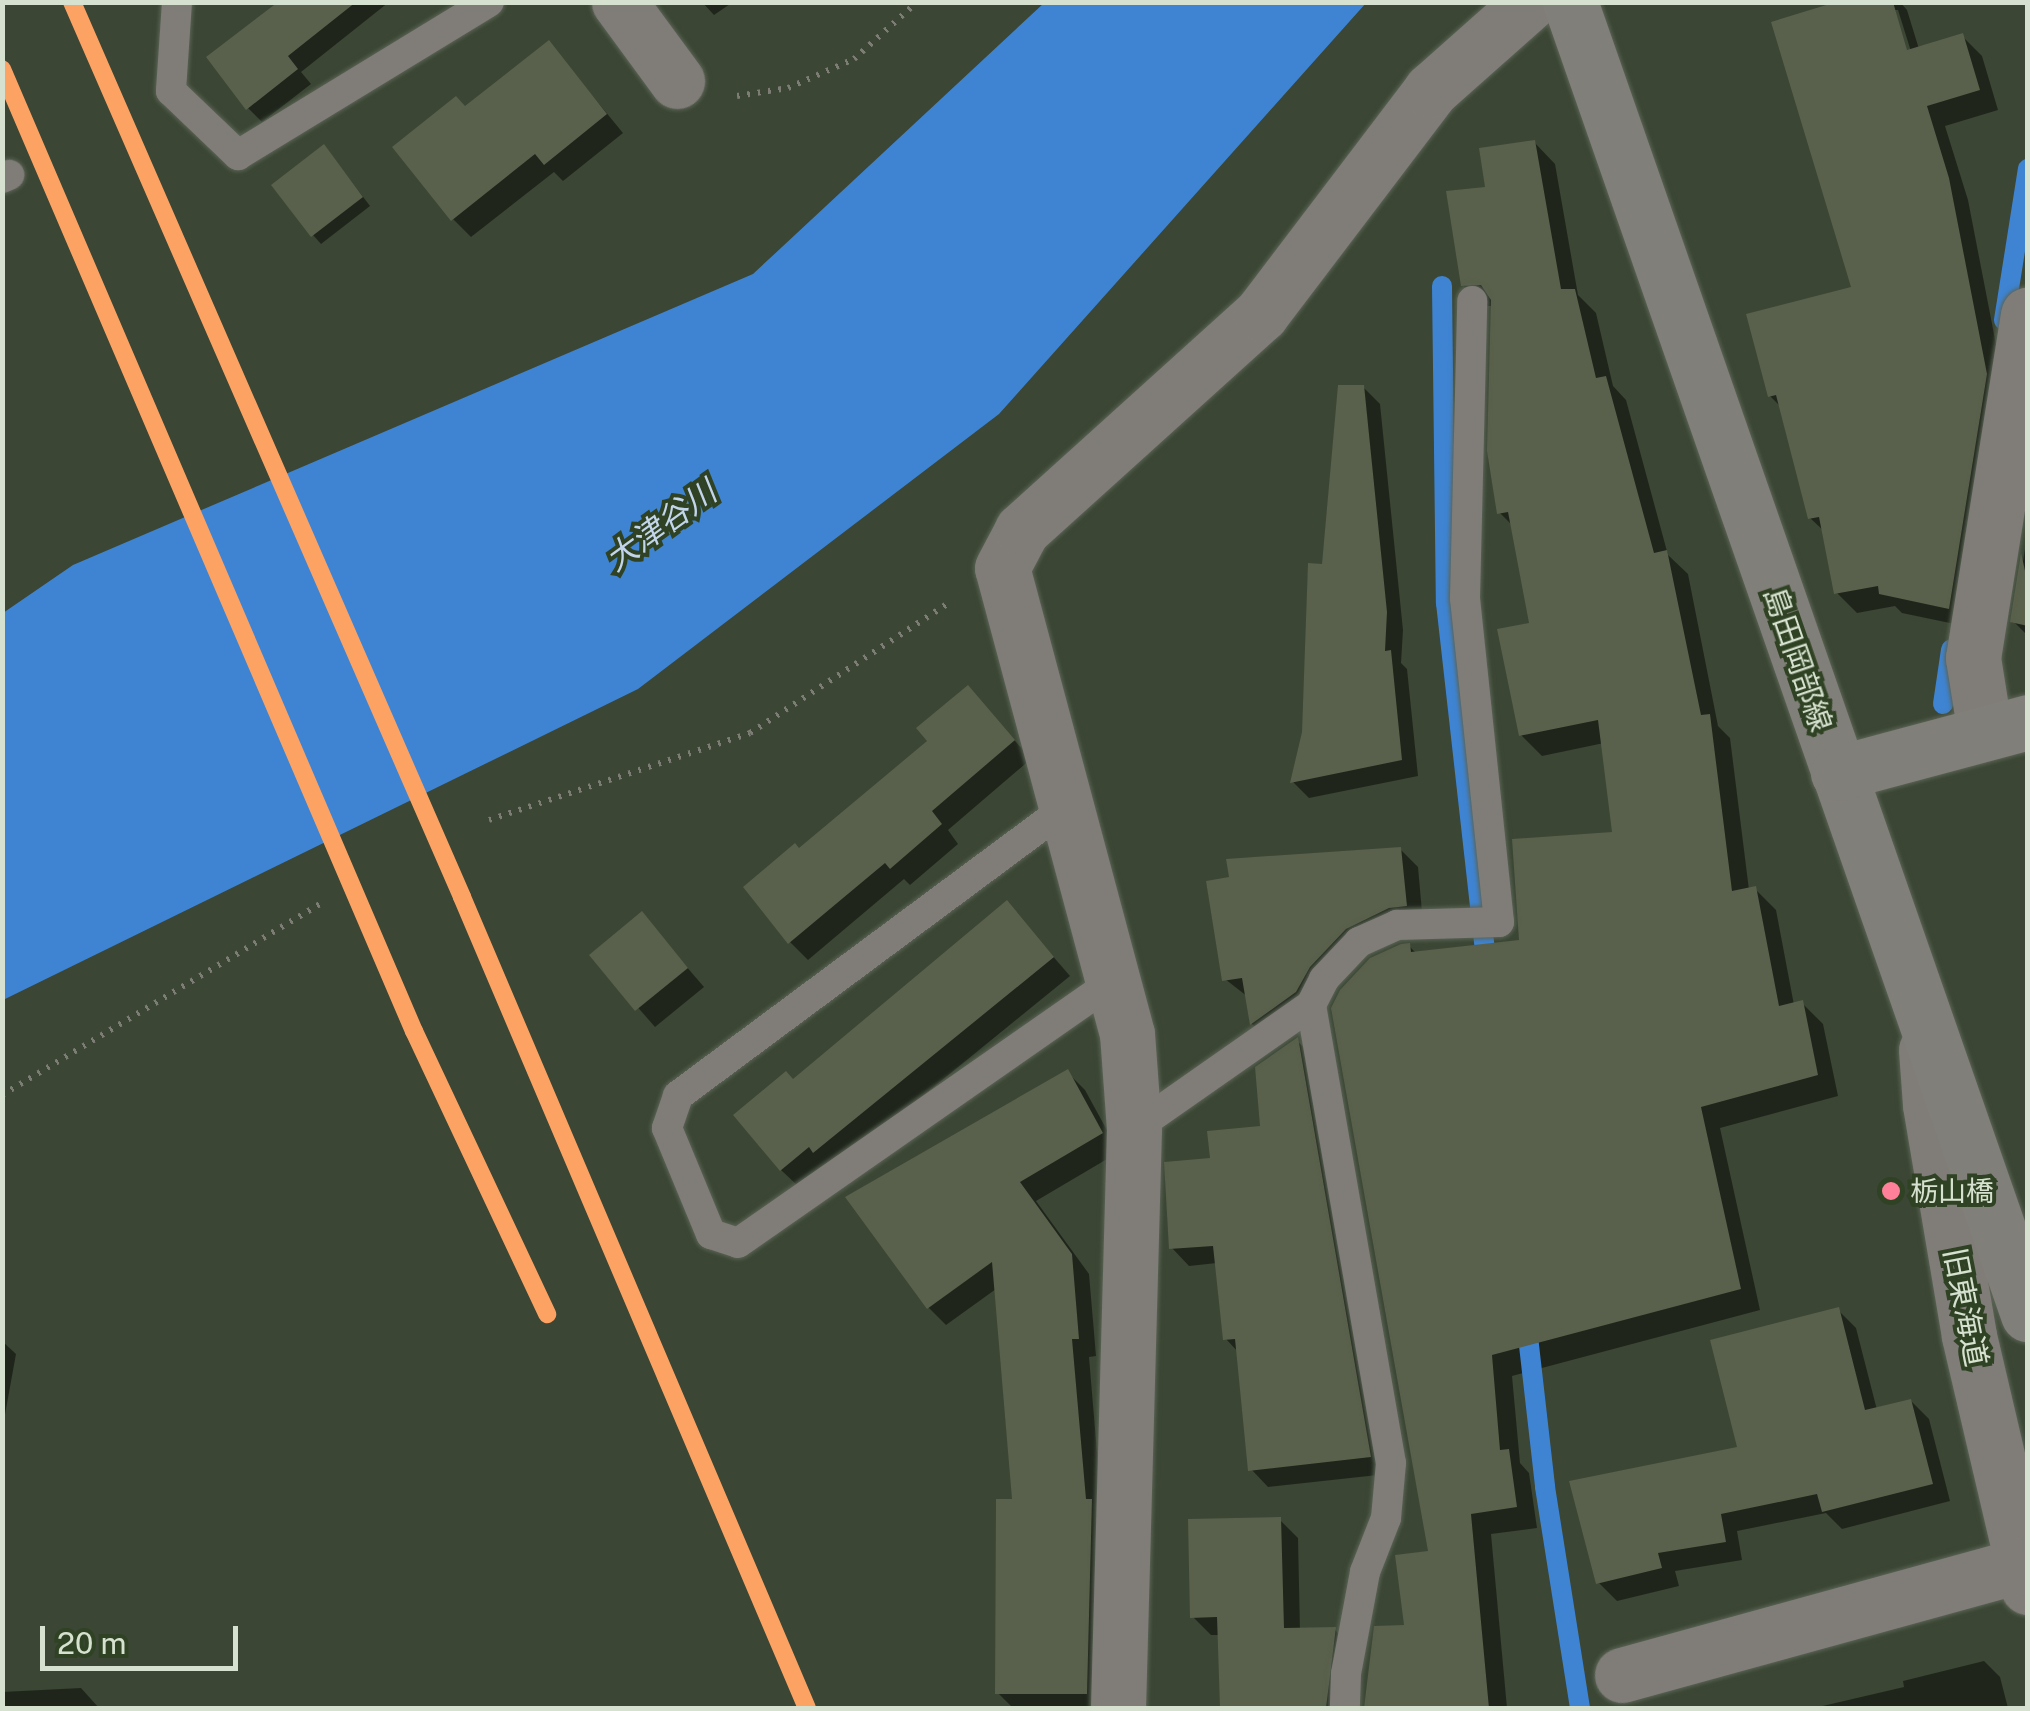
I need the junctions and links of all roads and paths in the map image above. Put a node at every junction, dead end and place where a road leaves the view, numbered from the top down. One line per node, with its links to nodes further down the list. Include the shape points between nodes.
1 (176, 2): 2 (lane, via 171,91 238,156)
2 (489, 2)
3 (620, 2): 7 (street)
4 (917, 2): 7 (path, via 854,59 788,88 722,99)
5 (1530, 2): 10 (street, via 1431,90 1260,314 1022,530)
6 (1570, 2): 12 (main road, 島田岡部線)
7 (676, 81)
8 (1472, 300): 17 (lane, via 1465,598 1499,922 1397,925 1360,942 1324,979)
9 (2028, 314): 11 (street, via 1973,658)
10 (1002, 568): 13 (street); 14 (path, via 750,733)
11 (2006, 728): 12 (main road)
12 (1838, 773): 18 (main road, 島田岡部線)
13 (1068, 806): 16 (street); 16 (lane, via 678,1096 667,1128 710,1234 738,1243)
14 (489, 820)
15 (325, 901): 19 (path)
16 (1114, 981): 20 (street, via 1127,1034)
17 (1311, 1004): 20 (lane); 25 (lane, via 1391,1463 1386,1518 1365,1572)
18 (1924, 1023): 21 (main road, 島田岡部線); 22 (street, 旧東海道, via 1930,1105 1970,1336)
19 (2, 1095)
20 (1134, 1128): 24 (street)
21 (2028, 1314)
22 (2025, 1576): 23 (street)
23 (1622, 1675)
24 (1118, 1708)
25 (1345, 1708)

